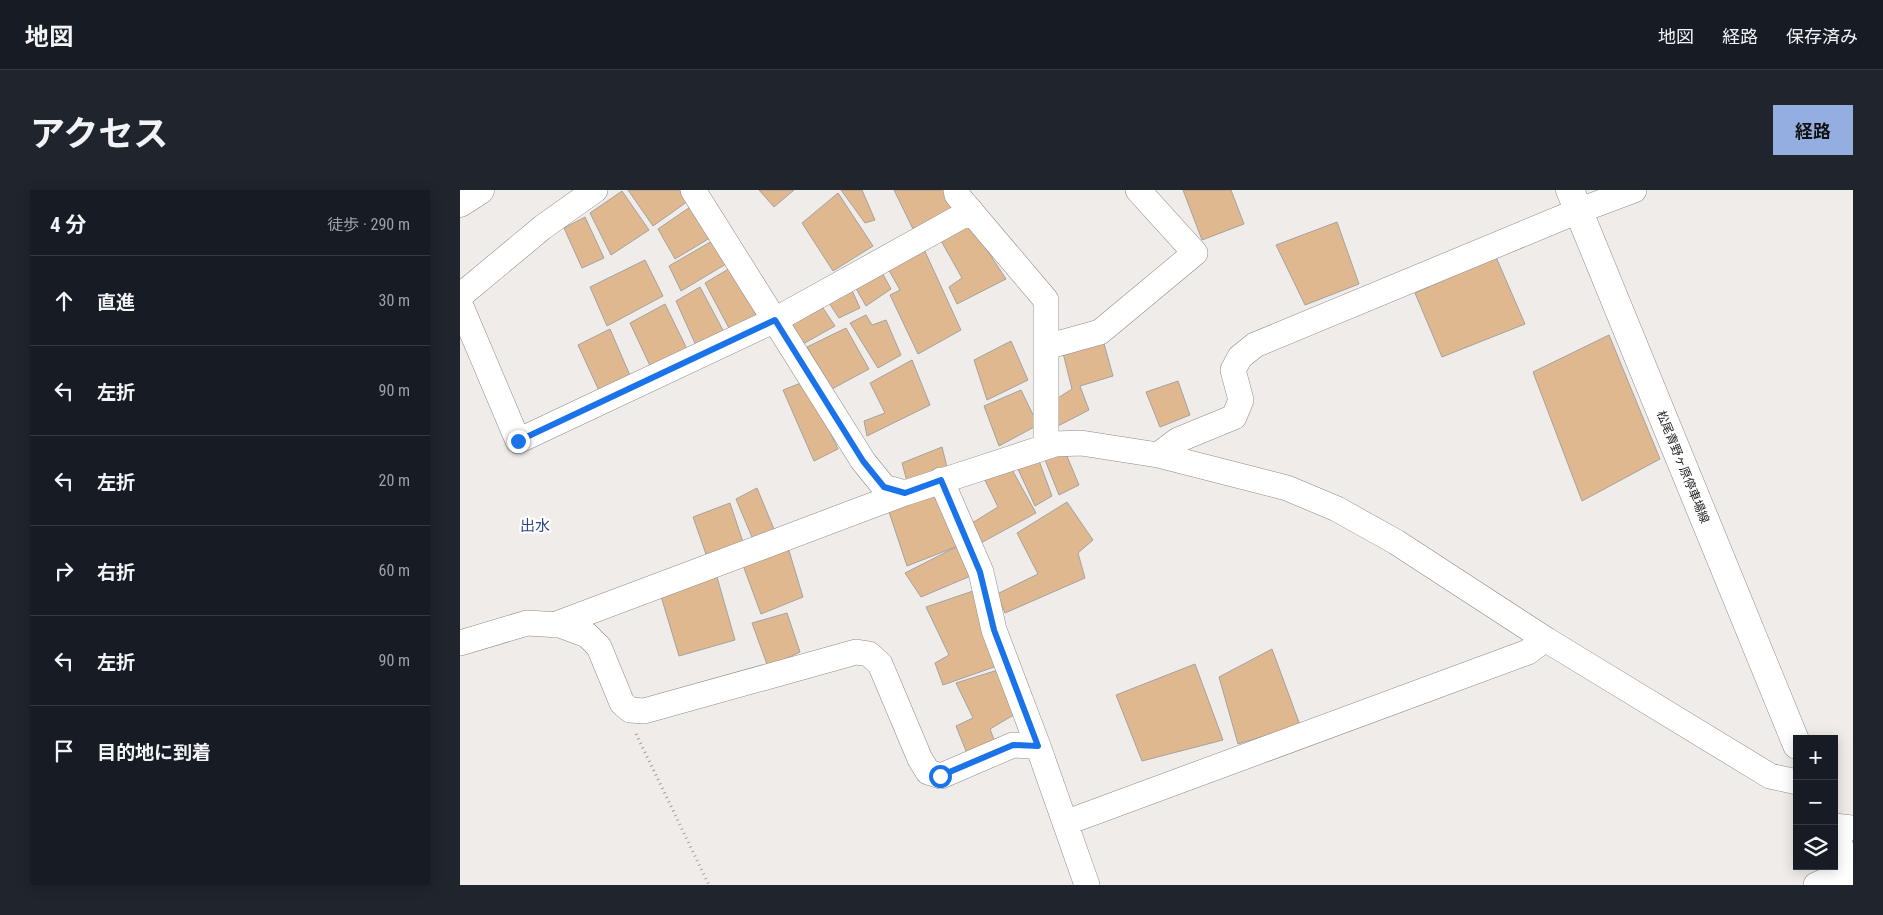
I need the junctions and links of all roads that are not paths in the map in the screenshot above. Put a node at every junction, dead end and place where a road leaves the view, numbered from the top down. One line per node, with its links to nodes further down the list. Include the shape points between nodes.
1 (480, 190): 8 (main road)
2 (595, 190): 10 (street, via 543,227)
3 (693, 190): 12 (street)
4 (956, 190): 9 (street)
5 (1138, 190): 13 (street, via 1195,253 1100,332)
6 (1634, 190): 7 (street)
7 (1574, 200): 15 (street, via 1255,345 1240,357 1234,370 1242,400 1234,417 1178,440); 21 (main road, 松尾青野ヶ原停車場線)
8 (460, 203)
9 (971, 211): 12 (street); 13 (street, via 1046,300)
10 (460, 296)
11 (460, 304): 12 (street, via 518,441)
12 (775, 320): 17 (street, via 863,461 884,487)
13 (1046, 347): 14 (street)
14 (1046, 448): 15 (street, via 1055,444 1081,443); 16 (street)
15 (1158, 455): 19 (street, via 1286,488 1337,509 1396,542)
16 (941, 480): 17 (street); 22 (street, via 980,572 994,630)
17 (905, 493): 18 (street)
18 (554, 625): 20 (street, via 527,623); 22 (street, via 587,635 599,647 622,703 630,710 644,711 856,652 869,654 880,664 928,772 940,776 1013,745)
19 (1545, 639): 23 (street, via 1770,776); 24 (street, via 1528,652)
20 (460, 643)
21 (1793, 735)
22 (1038, 746): 24 (street)
23 (1793, 781)
24 (1065, 823): 29 (street)
25 (1838, 826): 26 (street)
26 (1853, 828)
27 (1838, 843): 28 (main road)
28 (1851, 877): 30 (street)
29 (1087, 885)
30 (1816, 885)

